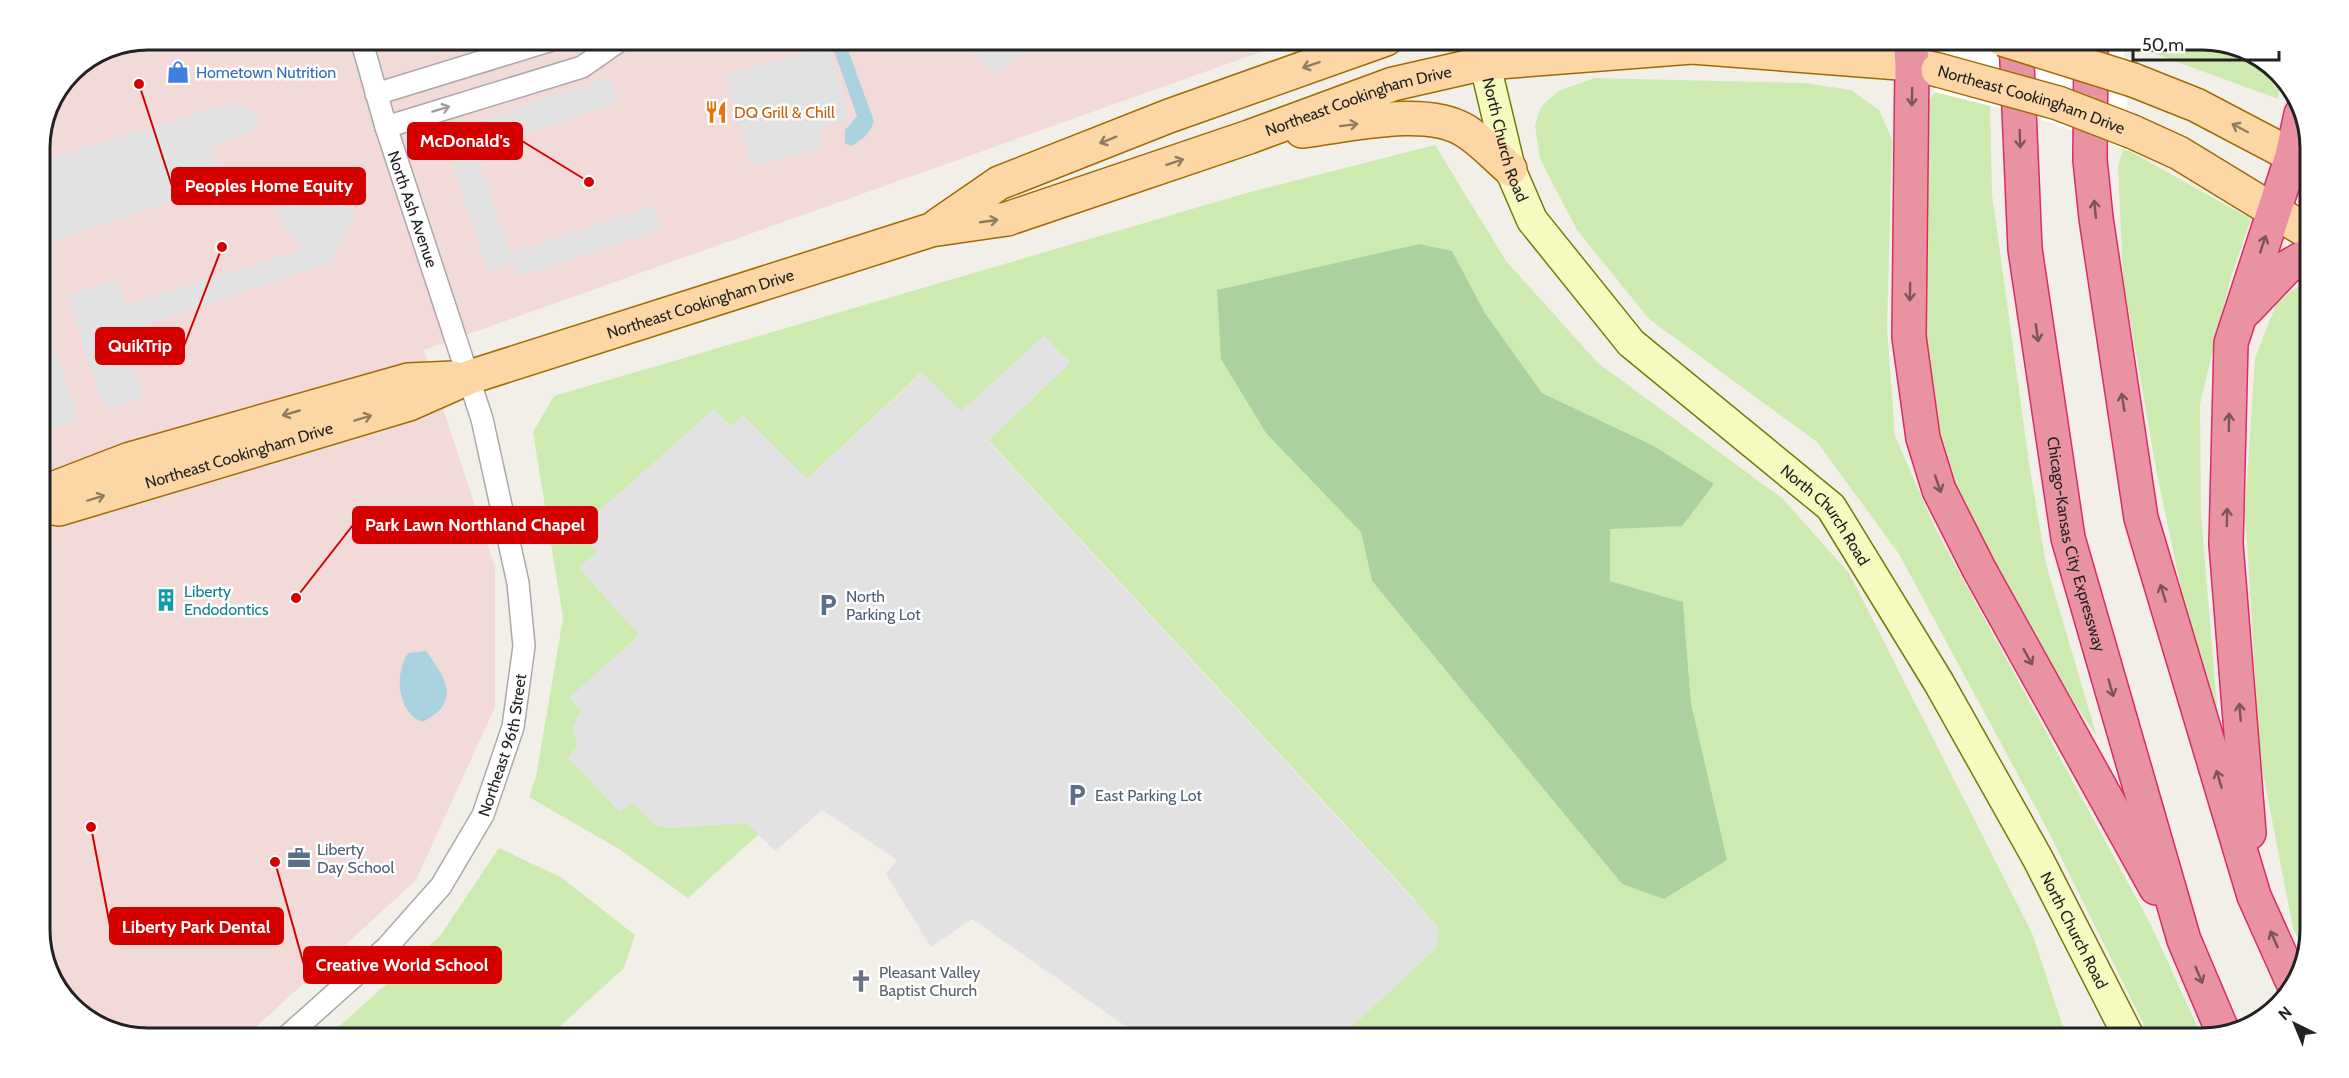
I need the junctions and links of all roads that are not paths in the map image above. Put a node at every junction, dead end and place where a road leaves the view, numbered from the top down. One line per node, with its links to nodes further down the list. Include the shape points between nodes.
1 (364, 50): 12 (street, North Ash Avenue)
2 (519, 50): 12 (street)
3 (606, 50): 13 (street, one-way to 3, via 582,67)
4 (1355, 50): 20 (main road, Northeast Cookingham Drive, one-way to 20, via 1169,116 999,183)
5 (1534, 50): 10 (main road, Northeast Cookingham Drive)
6 (1754, 50): 11 (main road, Northeast Cookingham Drive)
7 (2016, 50): 27 (highway, Chicago-Kansas City Expressway, one-way to 27, via 2025,249 2068,538)
8 (2037, 50): 15 (main road, one-way to 8, bridge, via 2196,105 2133,80)
9 (2091, 50): 26 (highway, one-way to 9, via 2141,518 2096,218 2090,160)
10 (1482, 51): 14 (main road, Northeast Cookingham Drive); 17 (main road, North Church Road)
11 (1920, 58): 18 (main road, Northeast Cookingham Drive, bridge, via 2133,132 2179,153); 27 (highway, one-way to 27, via 1909,338 1923,438 1939,490 1979,569)
12 (376, 94): 13 (street, North Ash Avenue)
13 (386, 127): 23 (street, North Ash Avenue)
14 (1249, 137): 17 (main road, one-way to 17, via 1403,119 1434,119 1465,130); 20 (main road, Northeast Cookingham Drive, one-way to 14, via 1007,219)
15 (2299, 160)
16 (2299, 165): 18 (highway)
17 (1510, 169): 31 (main road, North Church Road, via 1532,219 1631,344 1831,507 1939,683 2038,859)
18 (2274, 209): 19 (main road, Northeast Cookingham Drive); 22 (highway, one-way to 18)
19 (2299, 226)
20 (931, 230): 23 (main road, Northeast Cookingham Drive)
21 (2299, 260): 22 (highway, via 2287,267)
22 (2239, 318): 26 (highway, one-way to 22, via 2226,544 2231,343)
23 (470, 377): 24 (main road, Northeast Cookingham Drive, one-way to 24, via 408,380 130,459); 25 (main road, Northeast Cookingham Drive, one-way to 23, via 59,509 409,404); 30 (street, Northeast 96th Street, via 518,583 524,646 513,727 483,815 441,886 387,947)
24 (50, 490)
25 (50, 508)
26 (2254, 896): 28 (highway, one-way to 26)
27 (2184, 940): 29 (highway, Chicago-Kansas City Expressway, one-way to 29)
28 (2289, 974)
29 (2221, 1026)
30 (296, 1028)
31 (2124, 1028)

